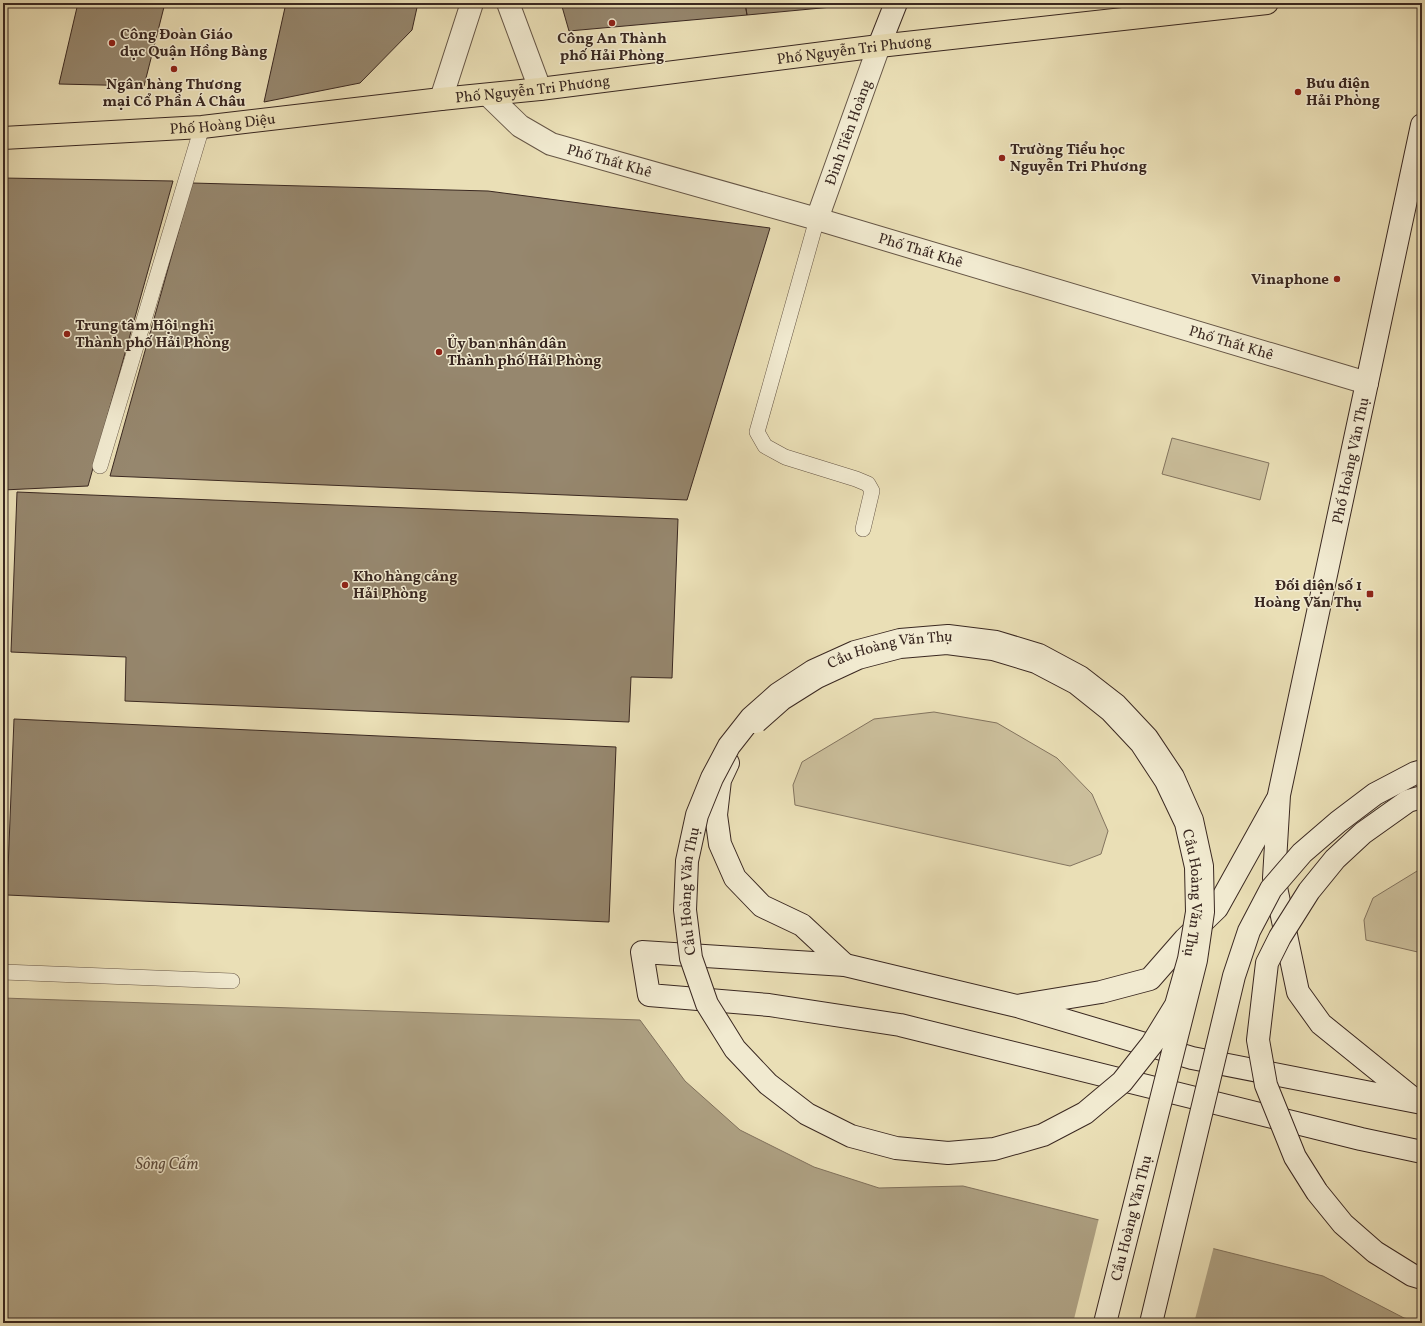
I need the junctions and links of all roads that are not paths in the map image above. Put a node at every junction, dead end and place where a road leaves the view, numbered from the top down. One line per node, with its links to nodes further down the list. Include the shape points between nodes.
1 (472, 3): 8 (main road)
2 (508, 3): 6 (main road)
3 (896, 3): 5 (main road, Đinh Tiên Hoàng)
4 (1267, 3): 5 (main road, Phố Nguyễn Tri Phương)
5 (879, 46): 6 (main road, Phố Nguyễn Tri Phương); 12 (main road, Đinh Tiên Hoàng)
6 (540, 89): 7 (main road, Phố Nguyễn Tri Phương)
7 (488, 95): 8 (main road, Phố Nguyễn Tri Phương); 12 (main road, Phố Thất Khê, via 520,126 551,144)
8 (441, 99): 10 (main road, Phố Hoàng Diệu)
9 (1422, 125): 13 (main road, Phố Hoàng Văn Thụ)
10 (202, 127): 11 (main road, Phố Hoàng Diệu); 14 (lane)
11 (3, 138)
12 (818, 219): 13 (main road, Phố Thất Khê); 15 (lane, via 757,432 765,446 785,457 868,484 872,491)
13 (1367, 382): 17 (main road, Phố Hoàng Văn Thụ)
14 (100, 466)
15 (863, 529)
16 (1422, 771): 27 (main road, bridge, via 1375,794 1302,853 1271,890 1249,931 1234,976)
17 (1279, 795): 22 (main road, Phố Hoàng Văn Thụ, via 1217,908 1150,979 1101,992); 23 (main road, Phố Hoàng Văn Thụ, via 1274,878 1298,992 1321,1024)
18 (1422, 797): 25 (main road, bridge, via 1408,802 1363,833 1335,860 1309,891 1267,963 1258,1040 1266,1085 1296,1157 1316,1192 1343,1224 1375,1252)
19 (845, 965): 22 (main road); 24 (main road, via 642,952 649,994 769,1004 900,1025); 26 (main road, Cầu Hoàng Văn Thụ, bridge, via 802,925 762,906 735,878 720,844 716,815 720,780 734,750 756,722 782,699 816,677 858,658 900,647 947,643 994,649 1036,662 1076,683 1112,711 1141,743 1166,781 1186,823 1196,866 1197,912 1189,959 1176,1005 1152,1044 1122,1082 1085,1113 1043,1135 994,1148 948,1153 896,1148 851,1136 807,1114 768,1084 734,1049 707,1004 691,958 685,910 687,861 697,815 712,778 729,746 751,718 778,694 813,671 855,652 900,640 948,636 996,642 1039,655 1080,677 1116,705 1147,738 1173,777 1192,820 1202,866 1203,912 1196,960)
20 (3, 972): 21 (lane)
21 (232, 981)
22 (1016, 1006): 23 (main road, via 1192,1058)
23 (1420, 1103)
24 (1422, 1152)
25 (1422, 1278)
26 (1105, 1323)
27 (1150, 1323)

